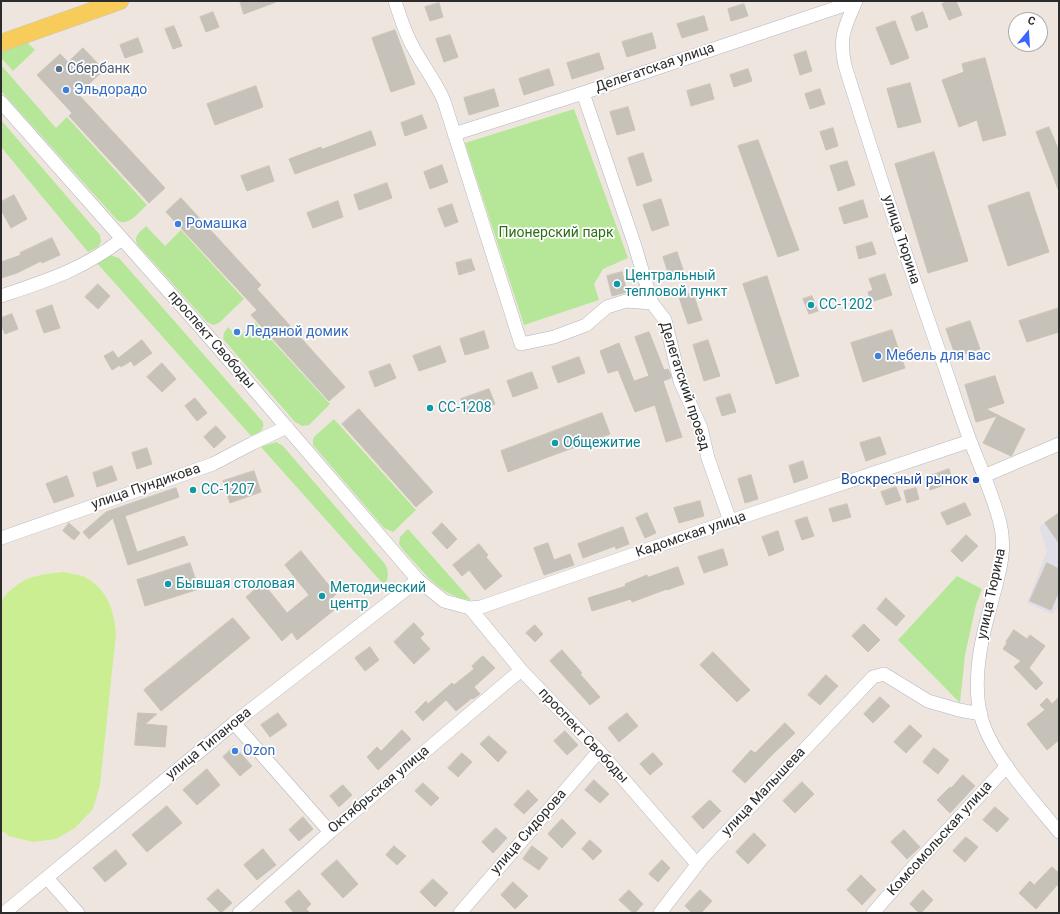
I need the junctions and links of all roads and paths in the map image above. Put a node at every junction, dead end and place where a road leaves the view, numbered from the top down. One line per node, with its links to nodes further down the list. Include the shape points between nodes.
1 (120, 1): 4 (main road)
2 (395, 1): 7 (street, via 413,47 437,84)
3 (856, 1): 5 (street, Делегатская улица); 12 (street, улица Тюрина, via 842,36 843,58 924,310)
4 (1, 43)
5 (583, 93): 7 (street, Делегатская улица); 10 (street, Делегатский проезд)
6 (1, 102): 8 (street, проспект Свободы)
7 (454, 134): 10 (street, via 521,344 554,337 586,325 607,307 626,301)
8 (122, 239): 9 (street, via 70,271); 11 (street, проспект Свободы)
9 (1, 296)
10 (652, 303): 15 (street, Делегатский проезд, via 665,320 680,381 701,428 708,458)
11 (287, 428): 16 (street, улица Пундикова, via 213,464); 17 (street, проспект Свободы)
12 (970, 441): 14 (street, улица Тюрина); 15 (street, Кадомская улица)
13 (1059, 444): 14 (street)
14 (984, 476): 20 (street, улица Тюрина, via 1001,526 1003,545 1002,561 987,616 978,669 977,693)
15 (730, 521): 18 (street, Кадомская улица, via 481,607)
16 (1, 538)
17 (418, 580): 18 (street, Кадомская улица, via 444,601); 21 (street, улица Типанова)
18 (470, 608): 19 (street, проспект Свободы)
19 (521, 670): 22 (street, проспект Свободы); 24 (street, Октябрьская улица)
20 (980, 714): 23 (street, улица Тюрина, via 988,734); 26 (street, улица Малышева, via 928,701 884,674 873,677)
21 (234, 722): 24 (street); 27 (street, улица Типанова)
22 (599, 751): 26 (street, проспект Свободы); 31 (street, улица Сидорова)
23 (1007, 766): 25 (street, улица Тюрина); 33 (street, Комсомольская улица)
24 (330, 832): 30 (street, Октябрьская улица)
25 (1059, 832)
26 (697, 864): 32 (street, улица Малышева)
27 (47, 878): 28 (street, улица Типанова); 29 (street)
28 (4, 913)
29 (78, 913)
30 (239, 913)
31 (460, 913)
32 (660, 913)
33 (873, 913)

